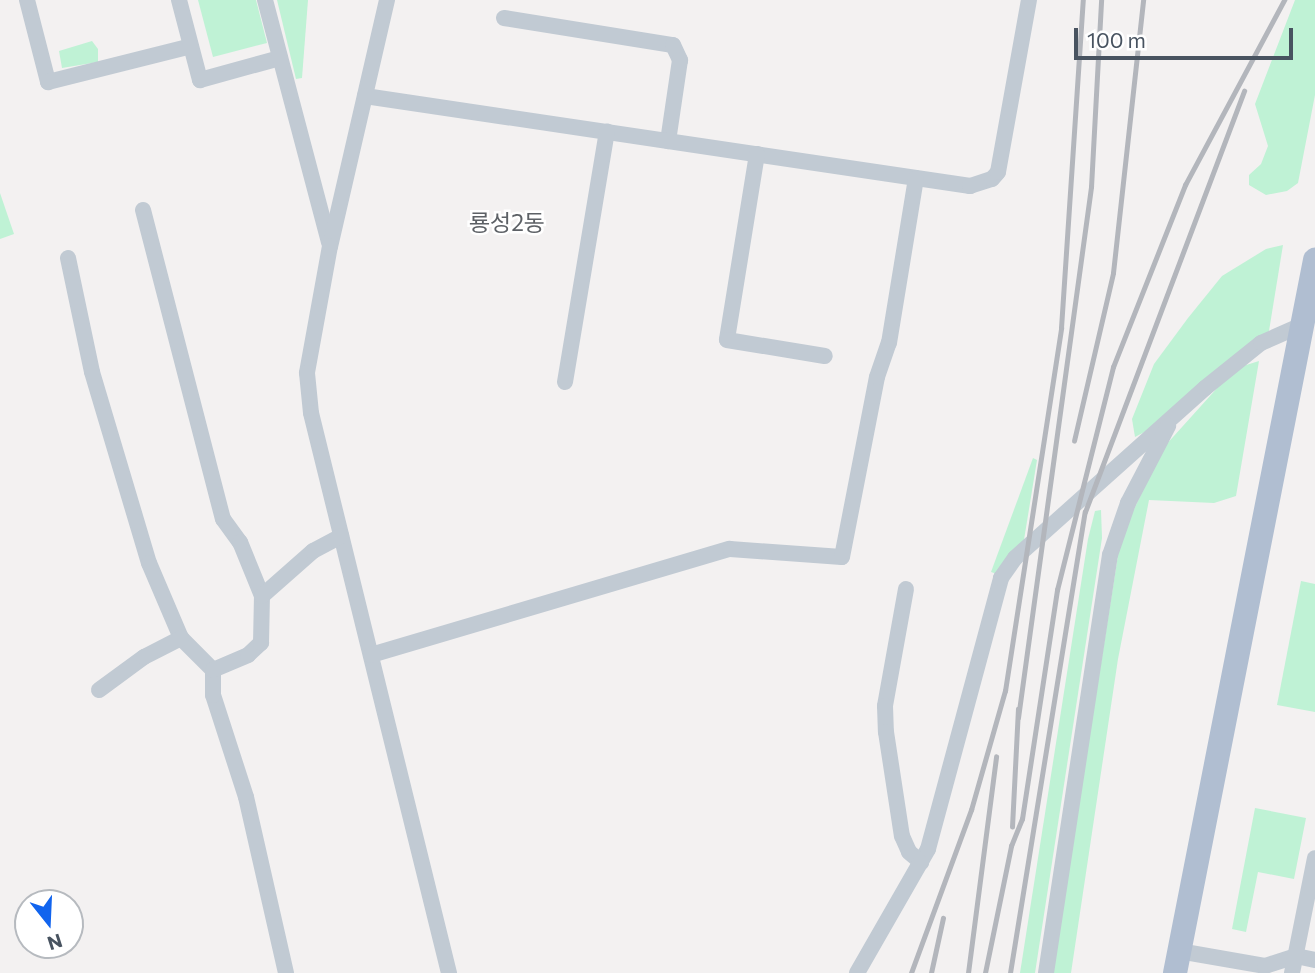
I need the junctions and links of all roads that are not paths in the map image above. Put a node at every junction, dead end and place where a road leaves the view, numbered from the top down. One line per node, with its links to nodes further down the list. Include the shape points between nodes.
1 (26, 0): 7 (street, via 48,82)
2 (179, 0): 7 (street)
3 (265, 0): 8 (street)
4 (387, 0): 9 (street)
5 (1029, 0): 13 (street, via 998,172 992,179 970,186)
6 (504, 18): 11 (street, via 673,45 681,60)
7 (191, 46): 8 (street, via 200,80)
8 (281, 58): 15 (street)
9 (365, 96): 10 (street); 15 (street)
10 (607, 132): 11 (street); 20 (street)
11 (668, 141): 12 (street)
12 (757, 154): 13 (street); 19 (street, via 727,340)
13 (916, 178): 26 (street, via 889,343 877,377 842,557 730,549)
14 (144, 210): 24 (street, via 223,519 240,542)
15 (330, 246): 22 (street, via 307,373 311,413)
16 (68, 258): 25 (street, via 92,372 123,480 149,563)
17 (1315, 260): 18 (main road)
18 (1302, 325): 21 (street, via 1261,343); 33 (main road)
19 (825, 356)
20 (565, 382)
21 (1169, 423): 30 (street, via 1015,558 1001,578 988,613 943,804); 37 (street, via 1128,503 1107,567)
22 (341, 536): 24 (street, via 313,551); 26 (street)
23 (906, 589): 30 (street, via 885,706 886,732 902,836 909,852)
24 (262, 596): 27 (street, via 261,643 248,655)
25 (181, 638): 27 (street); 28 (street, via 144,657)
26 (371, 655): 35 (street)
27 (213, 670): 34 (street, via 213,695 250,810)
28 (99, 690)
29 (1315, 858): 31 (street)
30 (921, 862): 36 (street)
31 (1296, 956): 32 (street); 33 (street, via 1265,966); 38 (street)
32 (1315, 960)
33 (1177, 962)
34 (286, 973)
35 (449, 973)
36 (857, 973)
37 (1046, 973)
38 (1292, 973)

